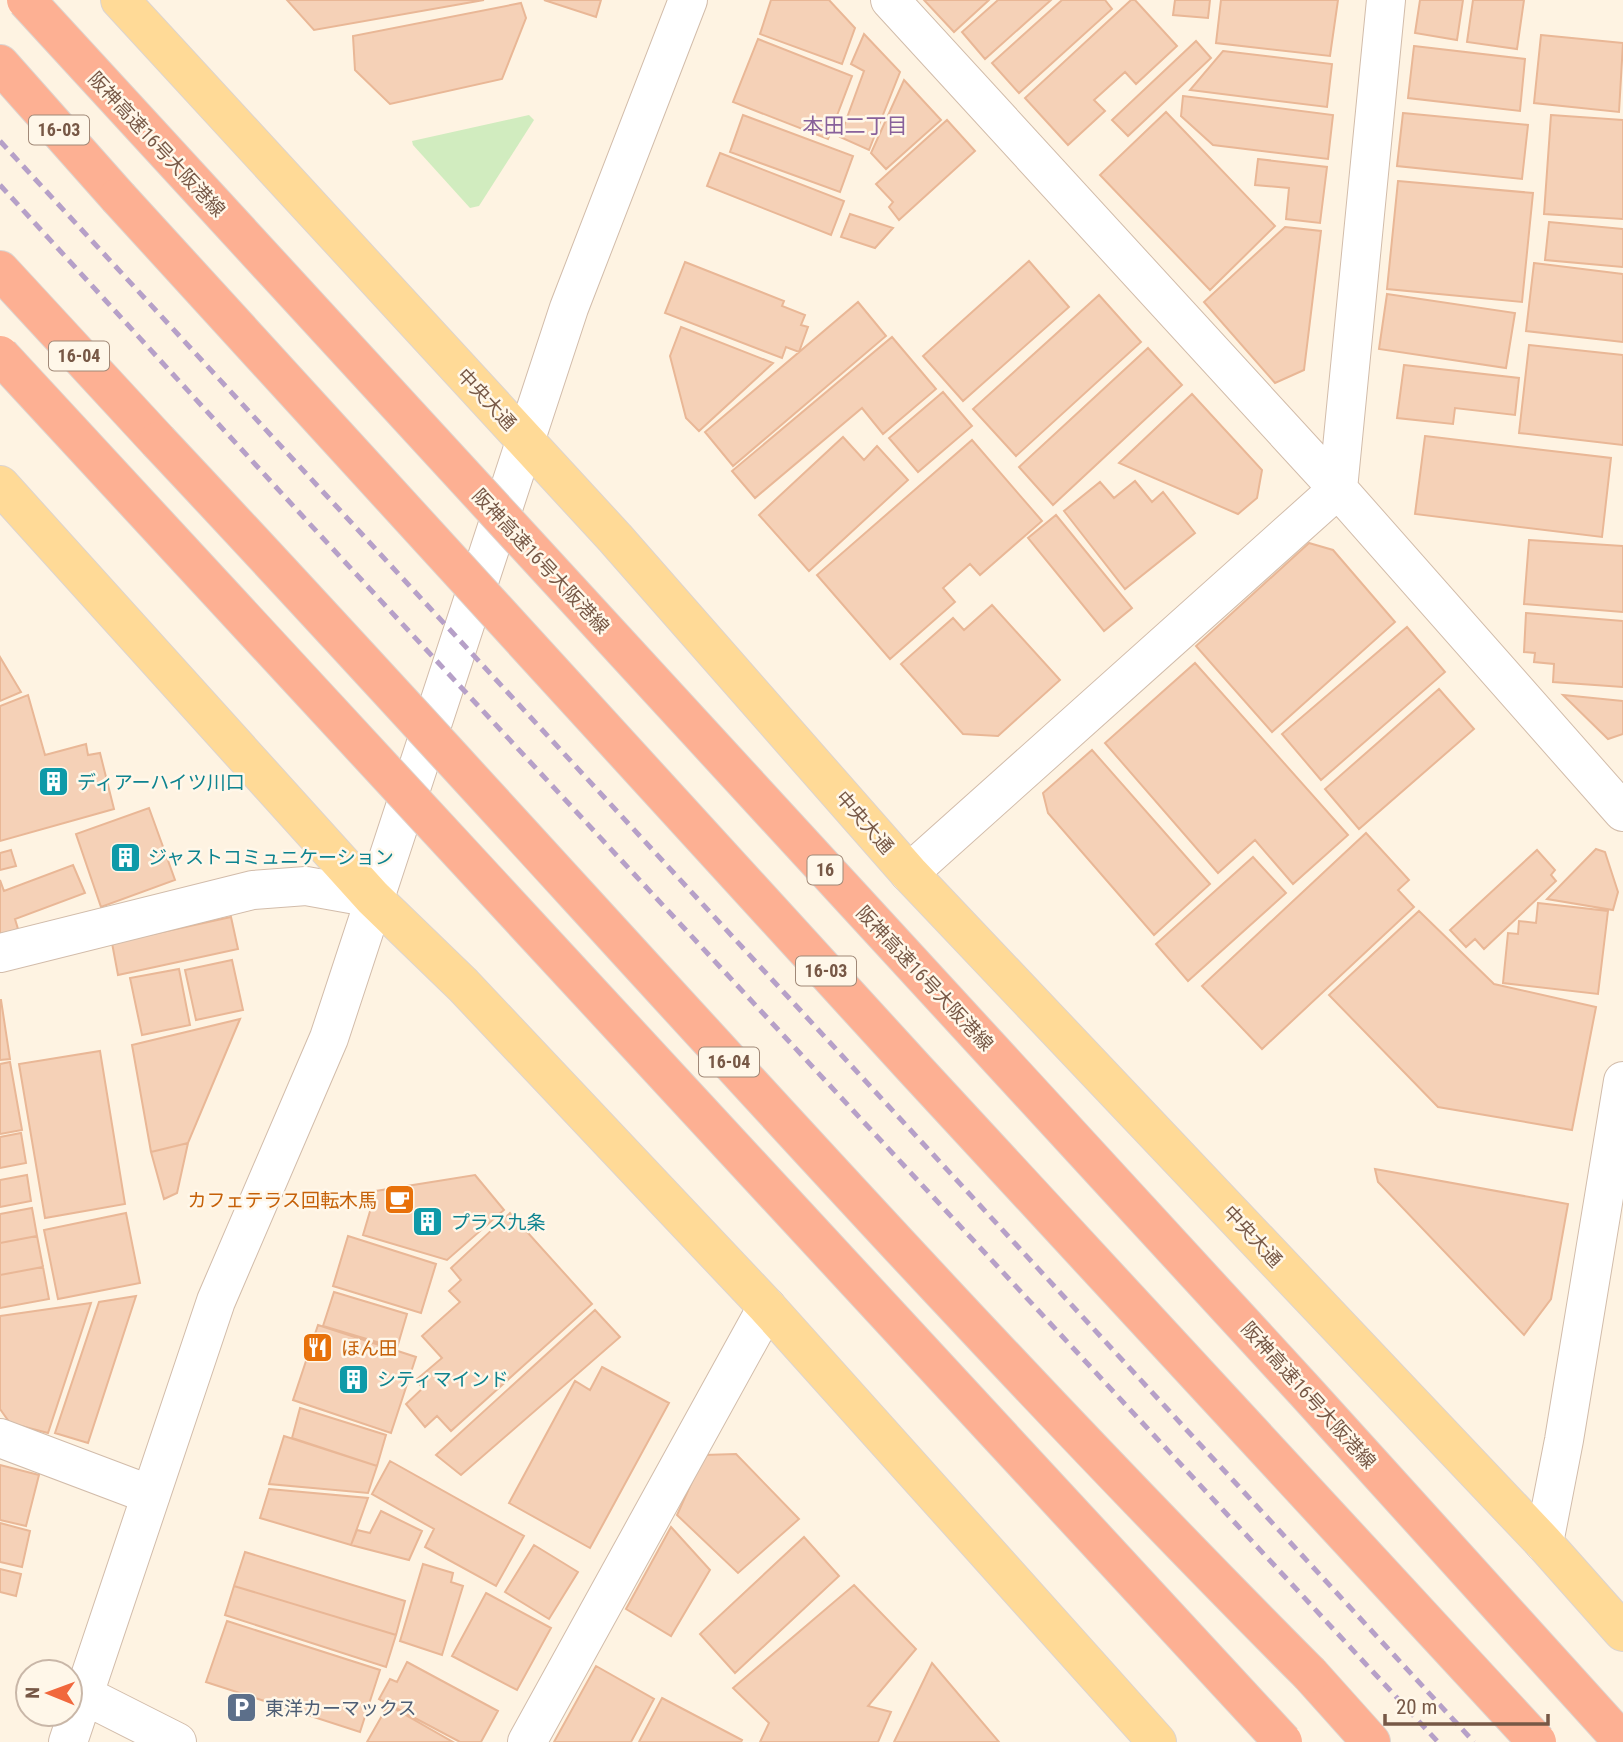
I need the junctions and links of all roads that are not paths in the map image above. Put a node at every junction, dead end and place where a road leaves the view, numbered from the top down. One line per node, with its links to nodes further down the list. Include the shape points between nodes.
1 (26, 0): 30 (highway, 阪神高速16号大阪港線 / 16, bridge)
2 (120, 0): 9 (main road, 中央大通)
3 (688, 0): 9 (street, via 569,308)
4 (890, 0): 11 (street)
5 (1386, 0): 11 (street)
6 (0, 64): 29 (highway, 16-03, bridge, via 905,1058)
7 (0, 270): 28 (highway, 16-04, bridge, via 773,1111)
8 (0, 355): 27 (highway, bridge)
9 (527, 443): 13 (main road, 中央大通); 14 (street)
10 (0, 485): 14 (main road)
11 (1338, 489): 12 (street); 13 (street)
12 (1623, 812)
13 (909, 873): 20 (main road, 中央大通)
14 (373, 898): 15 (street, via 306,886 253,890); 17 (main road, via 463,985); 19 (street, via 329,1038 216,1301)
15 (0, 953)
16 (1623, 1081): 20 (street)
17 (766, 1307): 25 (street); 26 (main road)
18 (0, 1438): 19 (street)
19 (151, 1495): 22 (street)
20 (1544, 1543): 21 (main road, 中央大通)
21 (1623, 1632)
22 (84, 1688)
23 (84, 1695): 24 (street)
24 (177, 1742)
25 (527, 1742)
26 (1157, 1742)
27 (1283, 1742)
28 (1371, 1742)
29 (1537, 1742)
30 (1623, 1742)

